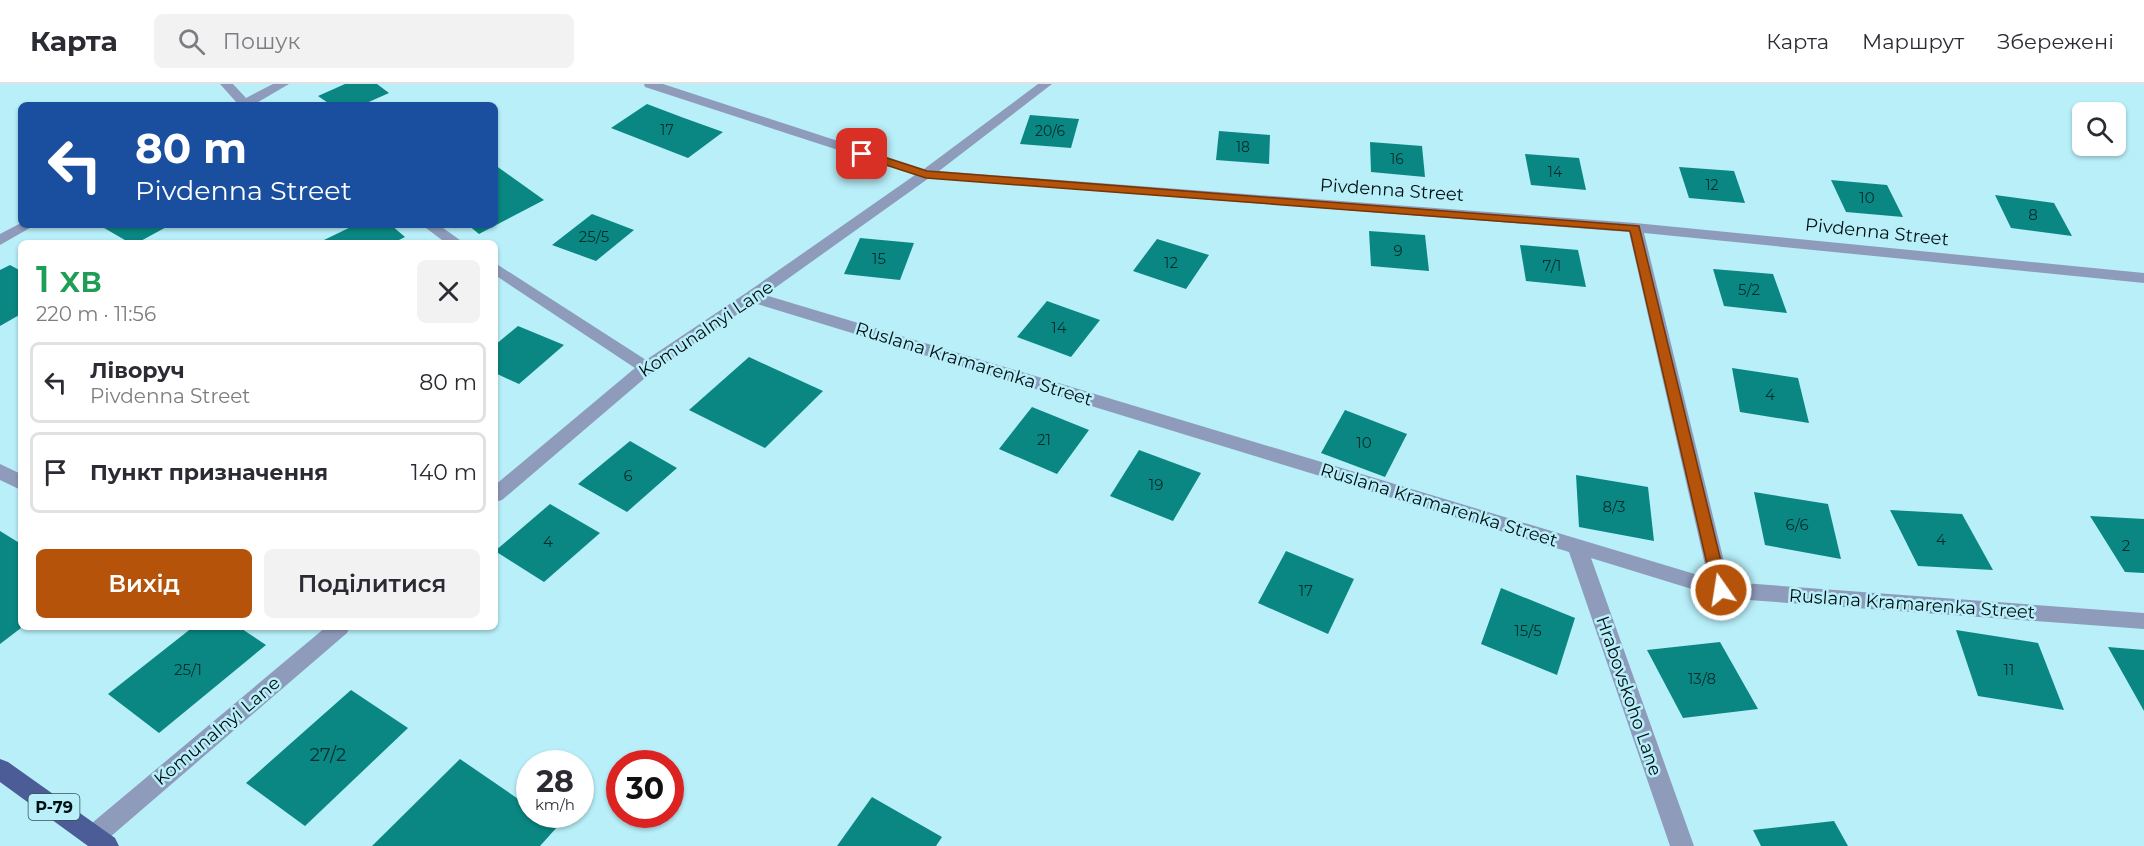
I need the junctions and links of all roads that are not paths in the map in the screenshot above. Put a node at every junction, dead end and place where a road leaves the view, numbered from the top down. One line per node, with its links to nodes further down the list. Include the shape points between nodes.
1 (226, 84): 5 (street)
2 (283, 84): 6 (street)
3 (650, 84): 7 (street, Pivdenna Street)
4 (1046, 84): 7 (street, Komunalnyi Lane)
5 (241, 102)
6 (250, 102)
7 (926, 174): 10 (street, Pivdenna Street); 15 (street, Komunalnyi Lane)
8 (22, 228): 11 (street)
9 (434, 228): 12 (street)
10 (1635, 228): 14 (street, Pivdenna Street); 21 (street)
11 (0, 240)
12 (452, 240)
13 (498, 270): 16 (street)
14 (2144, 278)
15 (752, 297): 16 (street, Komunalnyi Lane); 20 (street, Ruslana Kramarenka Street)
16 (646, 368): 19 (street, Komunalnyi Lane)
17 (0, 471): 18 (street)
18 (18, 481)
19 (498, 492)
20 (1577, 547): 21 (street, Ruslana Kramarenka Street); 26 (street, Hrabovskoho Lane)
21 (1721, 590): 22 (street, Ruslana Kramarenka Street)
22 (2144, 621)
23 (337, 630): 25 (street, Komunalnyi Lane)
24 (0, 768): 25 (main road, Р-79)
25 (101, 841)
26 (1682, 846)

